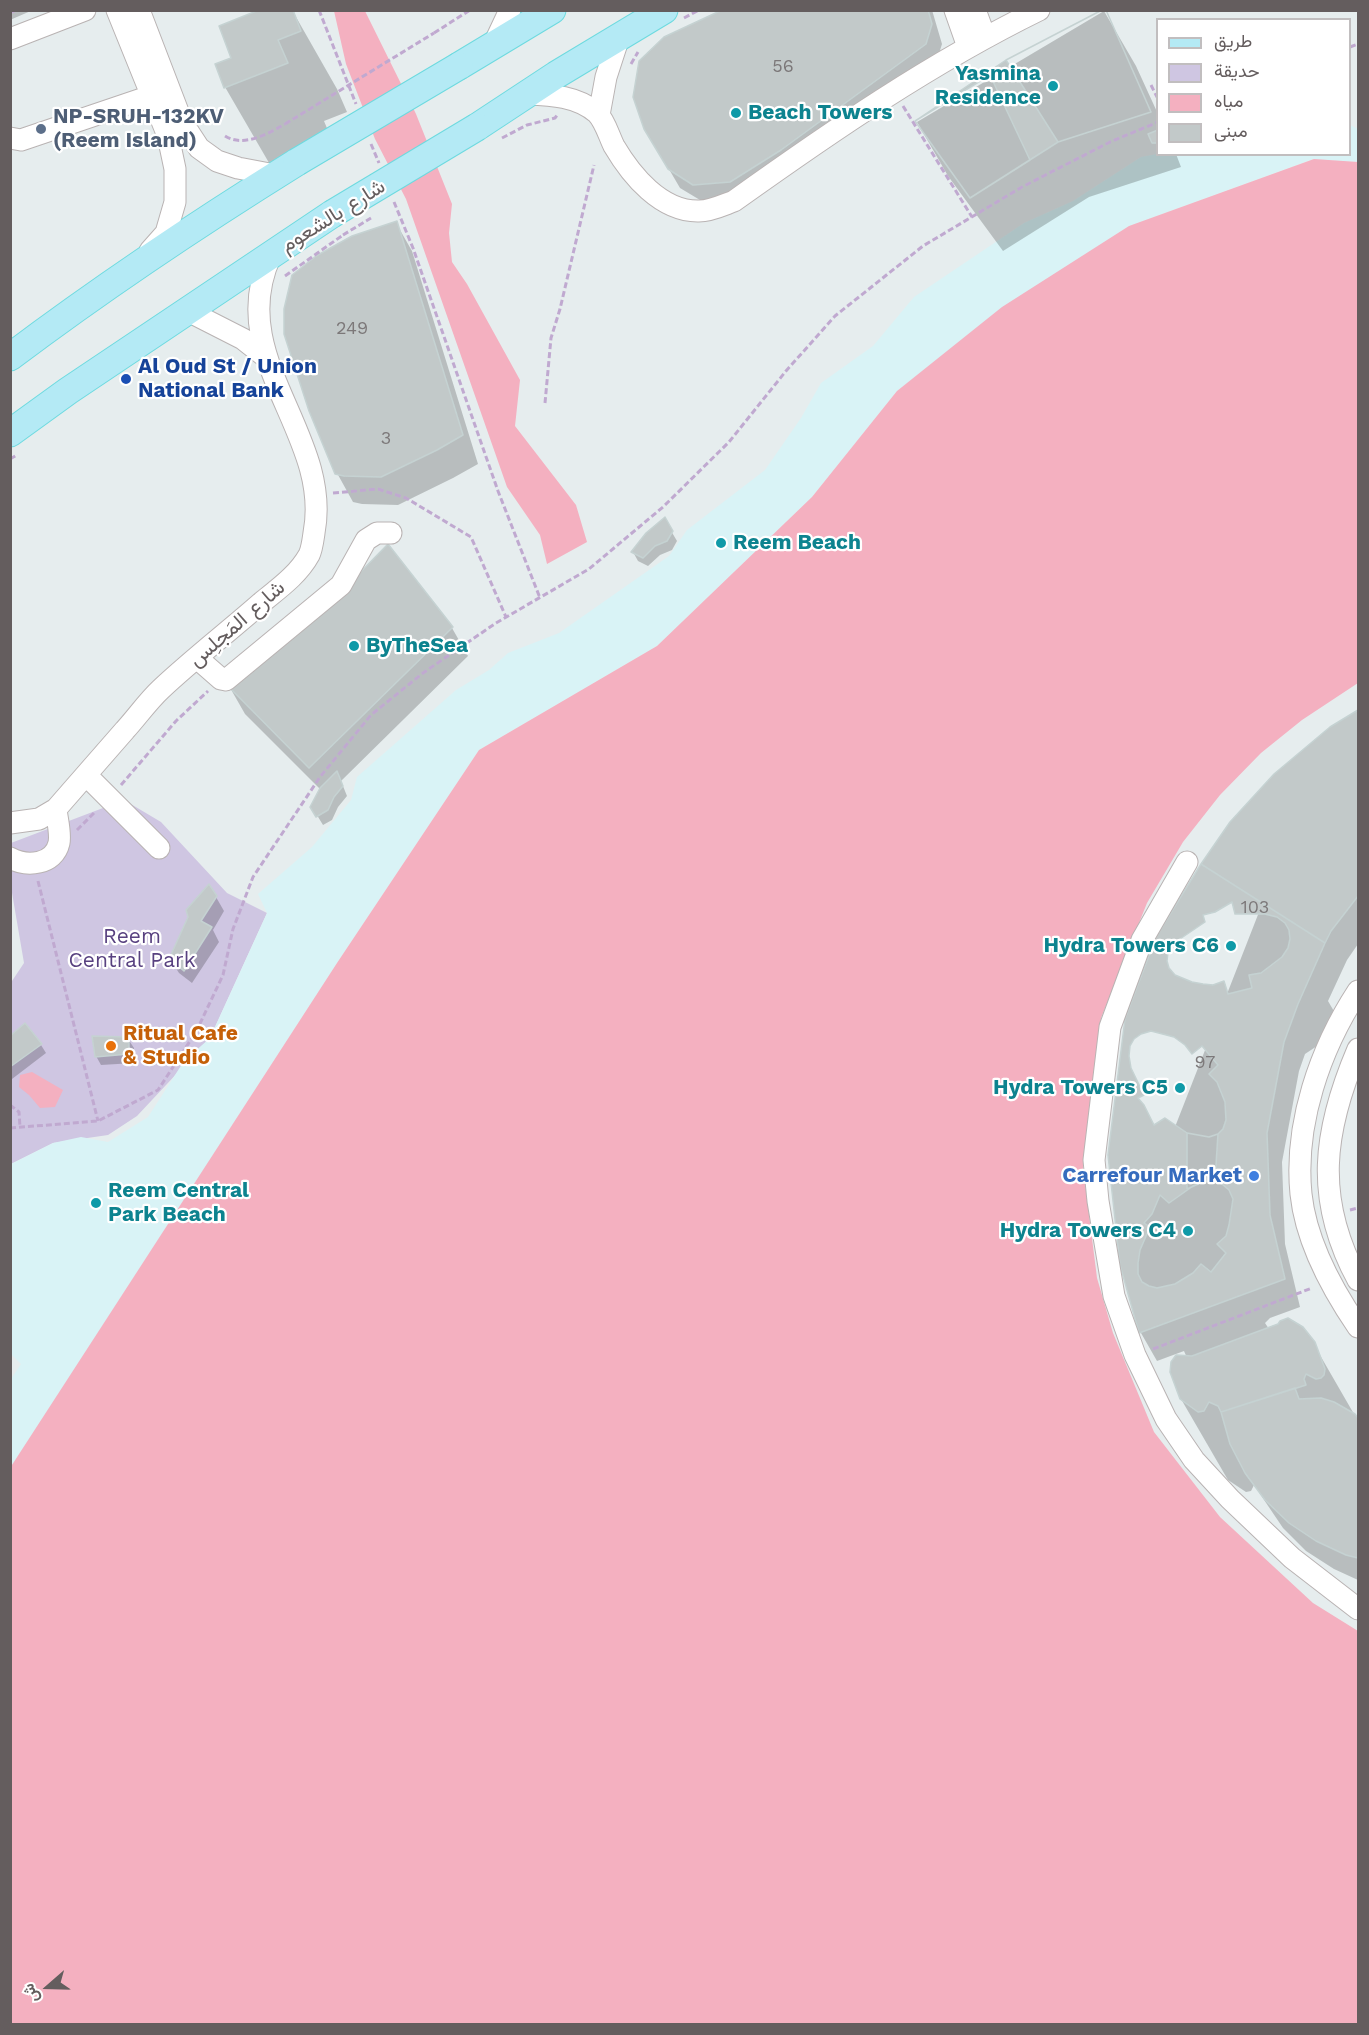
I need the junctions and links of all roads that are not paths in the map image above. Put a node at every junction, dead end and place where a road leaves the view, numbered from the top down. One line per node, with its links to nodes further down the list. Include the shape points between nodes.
1 (85, 10): 11 (street)
2 (117, 10): 15 (street)
3 (139, 10): 18 (street, via 182,122 199,148 217,161 238,168)
4 (510, 10): 13 (street)
5 (552, 10): 13 (main road)
6 (664, 10): 10 (main road, شارع بالشعوم)
7 (955, 10): 12 (street)
8 (975, 10): 12 (street)
9 (1039, 10): 12 (street)
10 (619, 38): 14 (main road, شارع بالشعوم); 16 (street)
11 (10, 39)
12 (976, 42): 16 (street, via 786,156 734,201 716,208 682,209 657,198 628,168)
13 (494, 44): 18 (main road, bridge)
14 (527, 94): 16 (street, via 567,97); 20 (main road, شارع بالشعوم, bridge, via 487,134)
15 (151, 96): 17 (street, via 21,140); 19 (street, via 168,136 175,169 175,202 166,232)
16 (599, 115)
17 (10, 138)
18 (286, 169): 19 (main road)
19 (138, 265): 22 (main road)
20 (277, 266): 21 (main road, شارع بالشعوم); 23 (street, شارع المَجلِس, via 264,270 258,303)
21 (188, 311): 23 (street, شارع المَجلِس, via 243,339); 24 (main road, شارع بالشعوم)
22 (14, 352)
23 (267, 358): 26 (street, شارع المَجلِس, via 316,495 310,554 292,577)
24 (10, 433)
25 (391, 533): 26 (street, via 377,533 366,540 341,585 226,680)
26 (197, 658): 27 (street, شارع المَجلِس, via 160,690)
27 (86, 775): 28 (street, شارع المَجلِس); 30 (street)
28 (56, 809): 29 (street, شارع المَجلِس, via 39,819); 31 (street, via 59,843 53,854 27,865)
29 (10, 823)
30 (159, 848)
31 (10, 858)
32 (1187, 862): 37 (street, via 1142,940 1110,1027 1094,1160 1114,1296 1135,1356 1166,1419 1194,1460 1292,1558)
33 (1359, 991): 36 (street, via 1317,1076 1300,1157 1301,1195 1310,1233 1330,1281)
34 (1359, 1049): 35 (street, via 1332,1130 1328,1189 1334,1223)
35 (1359, 1280)
36 (1359, 1327)
37 (1359, 1609)

